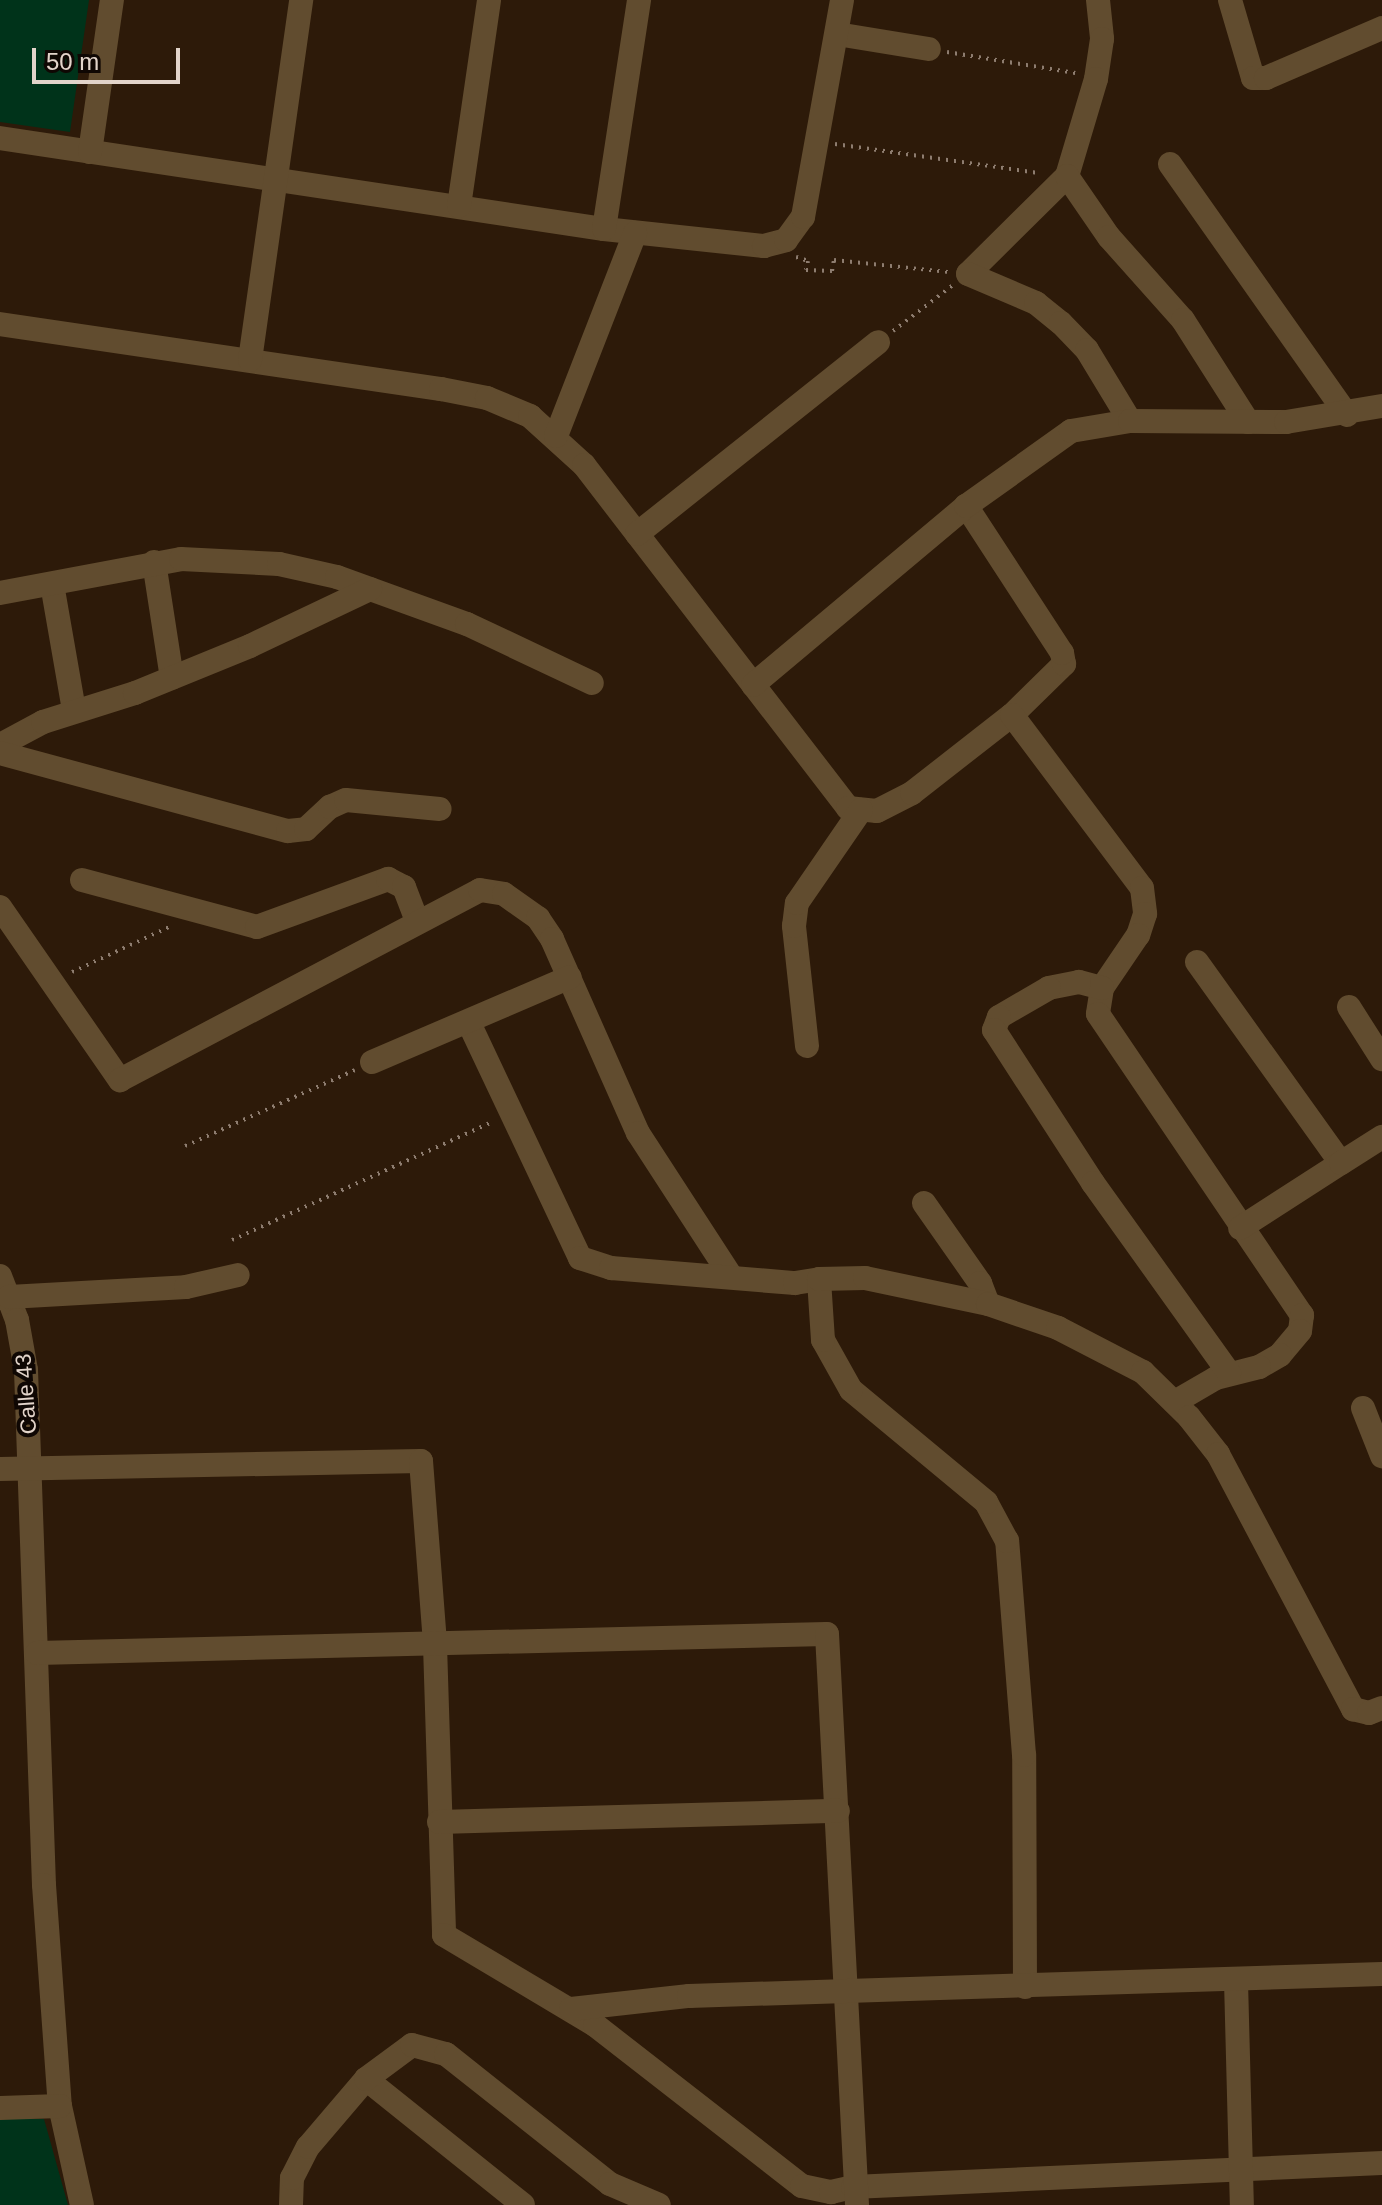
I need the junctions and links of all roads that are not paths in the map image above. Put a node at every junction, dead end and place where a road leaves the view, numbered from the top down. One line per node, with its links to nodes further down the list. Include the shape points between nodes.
1 (112, 0): 12 (street)
2 (301, 0): 15 (street)
3 (489, 0): 16 (street)
4 (639, 0): 17 (street)
5 (842, 0): 9 (street)
6 (1098, 0): 14 (street, via 1098,68)
7 (1230, 0): 8 (street, via 1253,78 1266,78)
8 (1382, 28)
9 (837, 34): 10 (street); 18 (street, via 803,217 792,236 754,246)
10 (934, 50)
11 (0, 138): 12 (street)
12 (90, 152): 15 (street)
13 (1170, 164): 23 (street)
14 (1067, 176): 24 (street, via 968,274 1036,303 1061,323 1087,350); 25 (street, via 1109,237 1183,320)
15 (275, 180): 16 (street); 21 (street)
16 (459, 206): 17 (street)
17 (604, 229): 18 (street)
18 (635, 233): 26 (street)
19 (0, 324): 21 (street)
20 (878, 342): 28 (street)
21 (250, 360): 26 (street, via 487,398 530,416)
22 (1382, 406): 23 (street)
23 (1347, 415): 25 (street)
24 (1130, 421): 25 (street); 27 (street, via 1071,431)
25 (1248, 422)
26 (556, 436): 28 (street)
27 (966, 506): 35 (street); 37 (street, via 1065,657 1063,667)
28 (637, 534): 35 (street)
29 (154, 562): 30 (street); 31 (street, via 254,560 304,568); 33 (street)
30 (52, 584): 32 (street); 36 (street)
31 (370, 589): 33 (street, via 339,608); 34 (street, via 509,641)
32 (0, 593)
33 (172, 678): 36 (street)
34 (592, 683)
35 (753, 685): 41 (street, via 815,771 848,808)
36 (74, 710): 38 (street)
37 (1012, 715): 41 (street, via 912,793 877,811); 47 (street, via 1142,888 1145,914 1138,935)
38 (0, 745)
39 (0, 753): 40 (street, via 288,831 306,829 346,800)
40 (440, 809)
41 (861, 810): 50 (street, via 797,903 794,926)
42 (82, 880): 44 (street, via 257,927 388,879 404,887)
43 (0, 907): 44 (street, via 120,1080)
44 (417, 921): 46 (street, via 480,890 504,894 538,918)
45 (1197, 962): 54 (street)
46 (570, 977): 49 (street); 58 (street, via 638,1133)
47 (1102, 988): 56 (street, via 1098,1014); 62 (street, via 1079,982 1049,988 999,1017 994,1030 1110,1209)
48 (1349, 1007): 51 (street)
49 (469, 1023): 52 (street); 58 (street, via 580,1258 611,1268)
50 (807, 1046)
51 (1382, 1059)
52 (372, 1062)
53 (1382, 1137): 54 (street)
54 (1341, 1163): 56 (street)
55 (924, 1203): 61 (street, via 980,1283)
56 (1240, 1228): 62 (street, via 1303,1321 1280,1355 1259,1367)
57 (238, 1275): 60 (street, via 186,1287)
58 (731, 1276): 59 (street, via 795,1283)
59 (819, 1279): 61 (street, via 865,1278); 75 (street, via 823,1340 851,1390 986,1502 1007,1541 1024,1755)
60 (5, 1287): 66 (street, Calle 43, via 26,1370)
61 (988, 1304): 63 (street, via 1114,1354)
62 (1229, 1373): 63 (street)
63 (1175, 1402): 70 (street, via 1218,1454 1353,1709 1369,1713)
64 (1363, 1408): 65 (street)
65 (1382, 1456)
66 (31, 1468): 67 (street); 68 (street, via 421,1461); 69 (street, Calle 43)
67 (0, 1469)
68 (435, 1645): 69 (street); 71 (street, via 827,1634); 72 (street)
69 (37, 1653): 79 (street, Calle 43, via 44,1885)
70 (1382, 1708)
71 (838, 1811): 72 (street); 76 (street)
72 (439, 1822): 77 (street, via 444,1935)
73 (1382, 1974): 74 (street)
74 (1236, 1981): 75 (street); 82 (street)
75 (1025, 1987): 76 (street)
76 (846, 1994): 77 (street, via 689,1996); 83 (street)
77 (571, 2009): 83 (street, via 802,2186)
78 (366, 2079): 85 (street, via 301,2156 292,2178); 86 (street); 87 (street, via 412,2045 446,2054 610,2184)
79 (60, 2106): 80 (street); 84 (street, Calle 43)
80 (0, 2108)
81 (1382, 2163): 82 (street)
82 (1241, 2166): 83 (street); 88 (street)
83 (855, 2196)
84 (82, 2205)
85 (291, 2205)
86 (523, 2205)
87 (659, 2205)
88 (1242, 2205)

